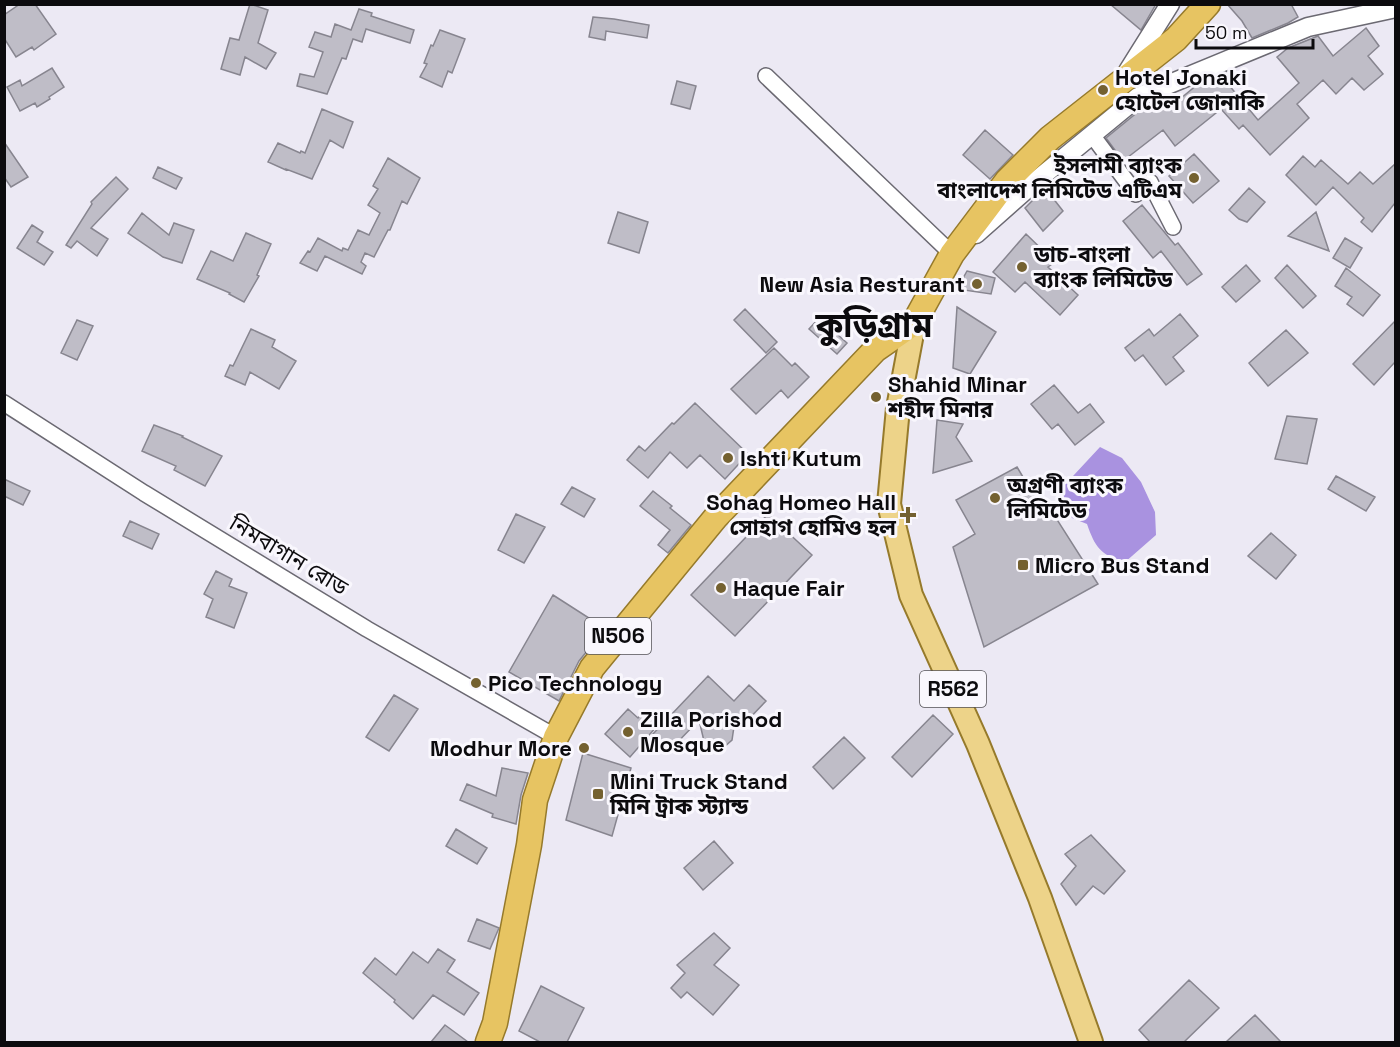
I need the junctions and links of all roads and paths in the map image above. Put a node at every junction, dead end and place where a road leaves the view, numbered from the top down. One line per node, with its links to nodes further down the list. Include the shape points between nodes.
1 (1170, 4): 5 (street)
2 (1208, 4): 5 (highway, via 1176,39)
3 (1395, 8): 6 (street, via 1308,27 1225,60 1138,97)
4 (766, 76): 8 (street)
5 (1123, 80): 8 (highway, via 1050,138 1007,181)
6 (1092, 135): 7 (street, via 1136,194 1150,182); 8 (street)
7 (1173, 227)
8 (952, 255): 9 (highway)
9 (914, 323): 11 (highway, N506, via 875,350 716,517 592,668); 13 (main road, R562, via 897,408 889,504 908,583 978,744)
10 (4, 404): 11 (street, নিমবাগান রোড, via 357,622)
11 (556, 737): 12 (highway, N506, via 535,800 495,1023)
12 (488, 1042)
13 (1091, 1042)

